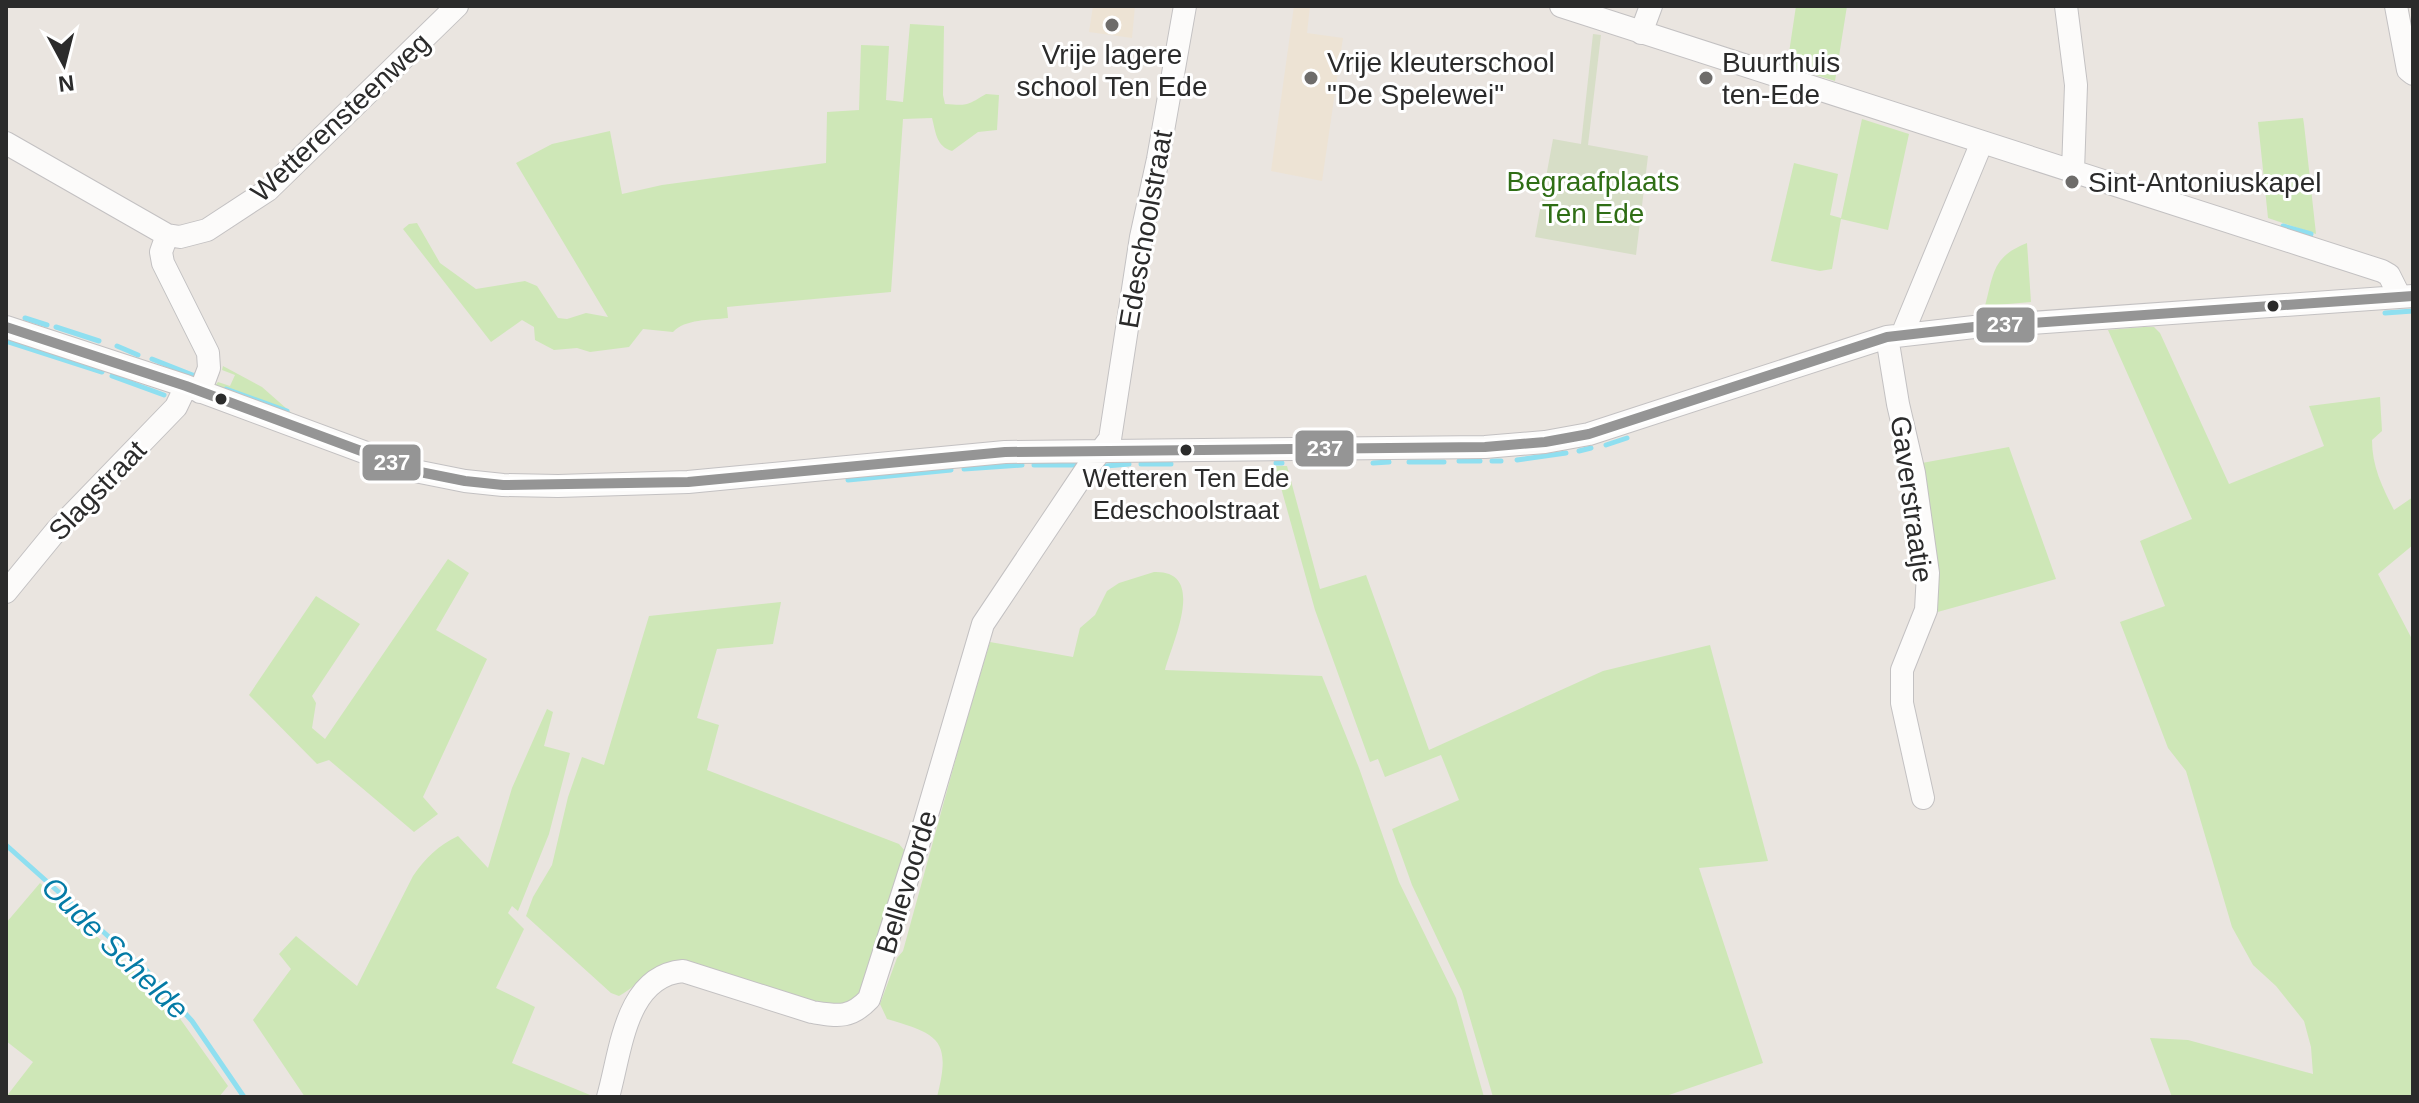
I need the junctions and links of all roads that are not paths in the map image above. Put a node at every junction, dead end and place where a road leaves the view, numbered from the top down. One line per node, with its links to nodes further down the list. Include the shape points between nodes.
1 (457, 6): 13 (street, Wetterensteenweg, via 268,190 207,230)
2 (1185, 6): 18 (street, Edeschoolstraat, via 1110,439)
3 (1561, 6): 7 (street)
4 (1651, 6): 7 (street)
5 (2066, 6): 12 (street, via 2076,85)
6 (2396, 6): 8 (street)
7 (1641, 33): 10 (street)
8 (2407, 34): 9 (street, via 2408,70)
9 (2413, 74)
10 (1982, 142): 12 (street); 16 (street)
11 (6, 143): 13 (street)
12 (2073, 171): 14 (street, via 2382,271)
13 (167, 235): 17 (street, via 163,263 208,353 209,368)
14 (2407, 297): 16 (street)
15 (6, 327): 17 (street)
16 (1895, 336): 18 (street, via 1589,434 1545,442); 20 (street, Gaverstraatje, via 1898,404 1928,573 1926,610 1902,670 1902,703)
17 (193, 389): 18 (street, via 415,471 503,485 661,484 956,455); 19 (street, Slagstraat, via 56,531)
18 (1101, 450): 21 (street, Bellevoorde, via 983,624 869,999 855,1013 834,1015 683,971 670,972 649,985 630,1015)
19 (6, 592)
20 (1923, 798)
21 (608, 1097)

